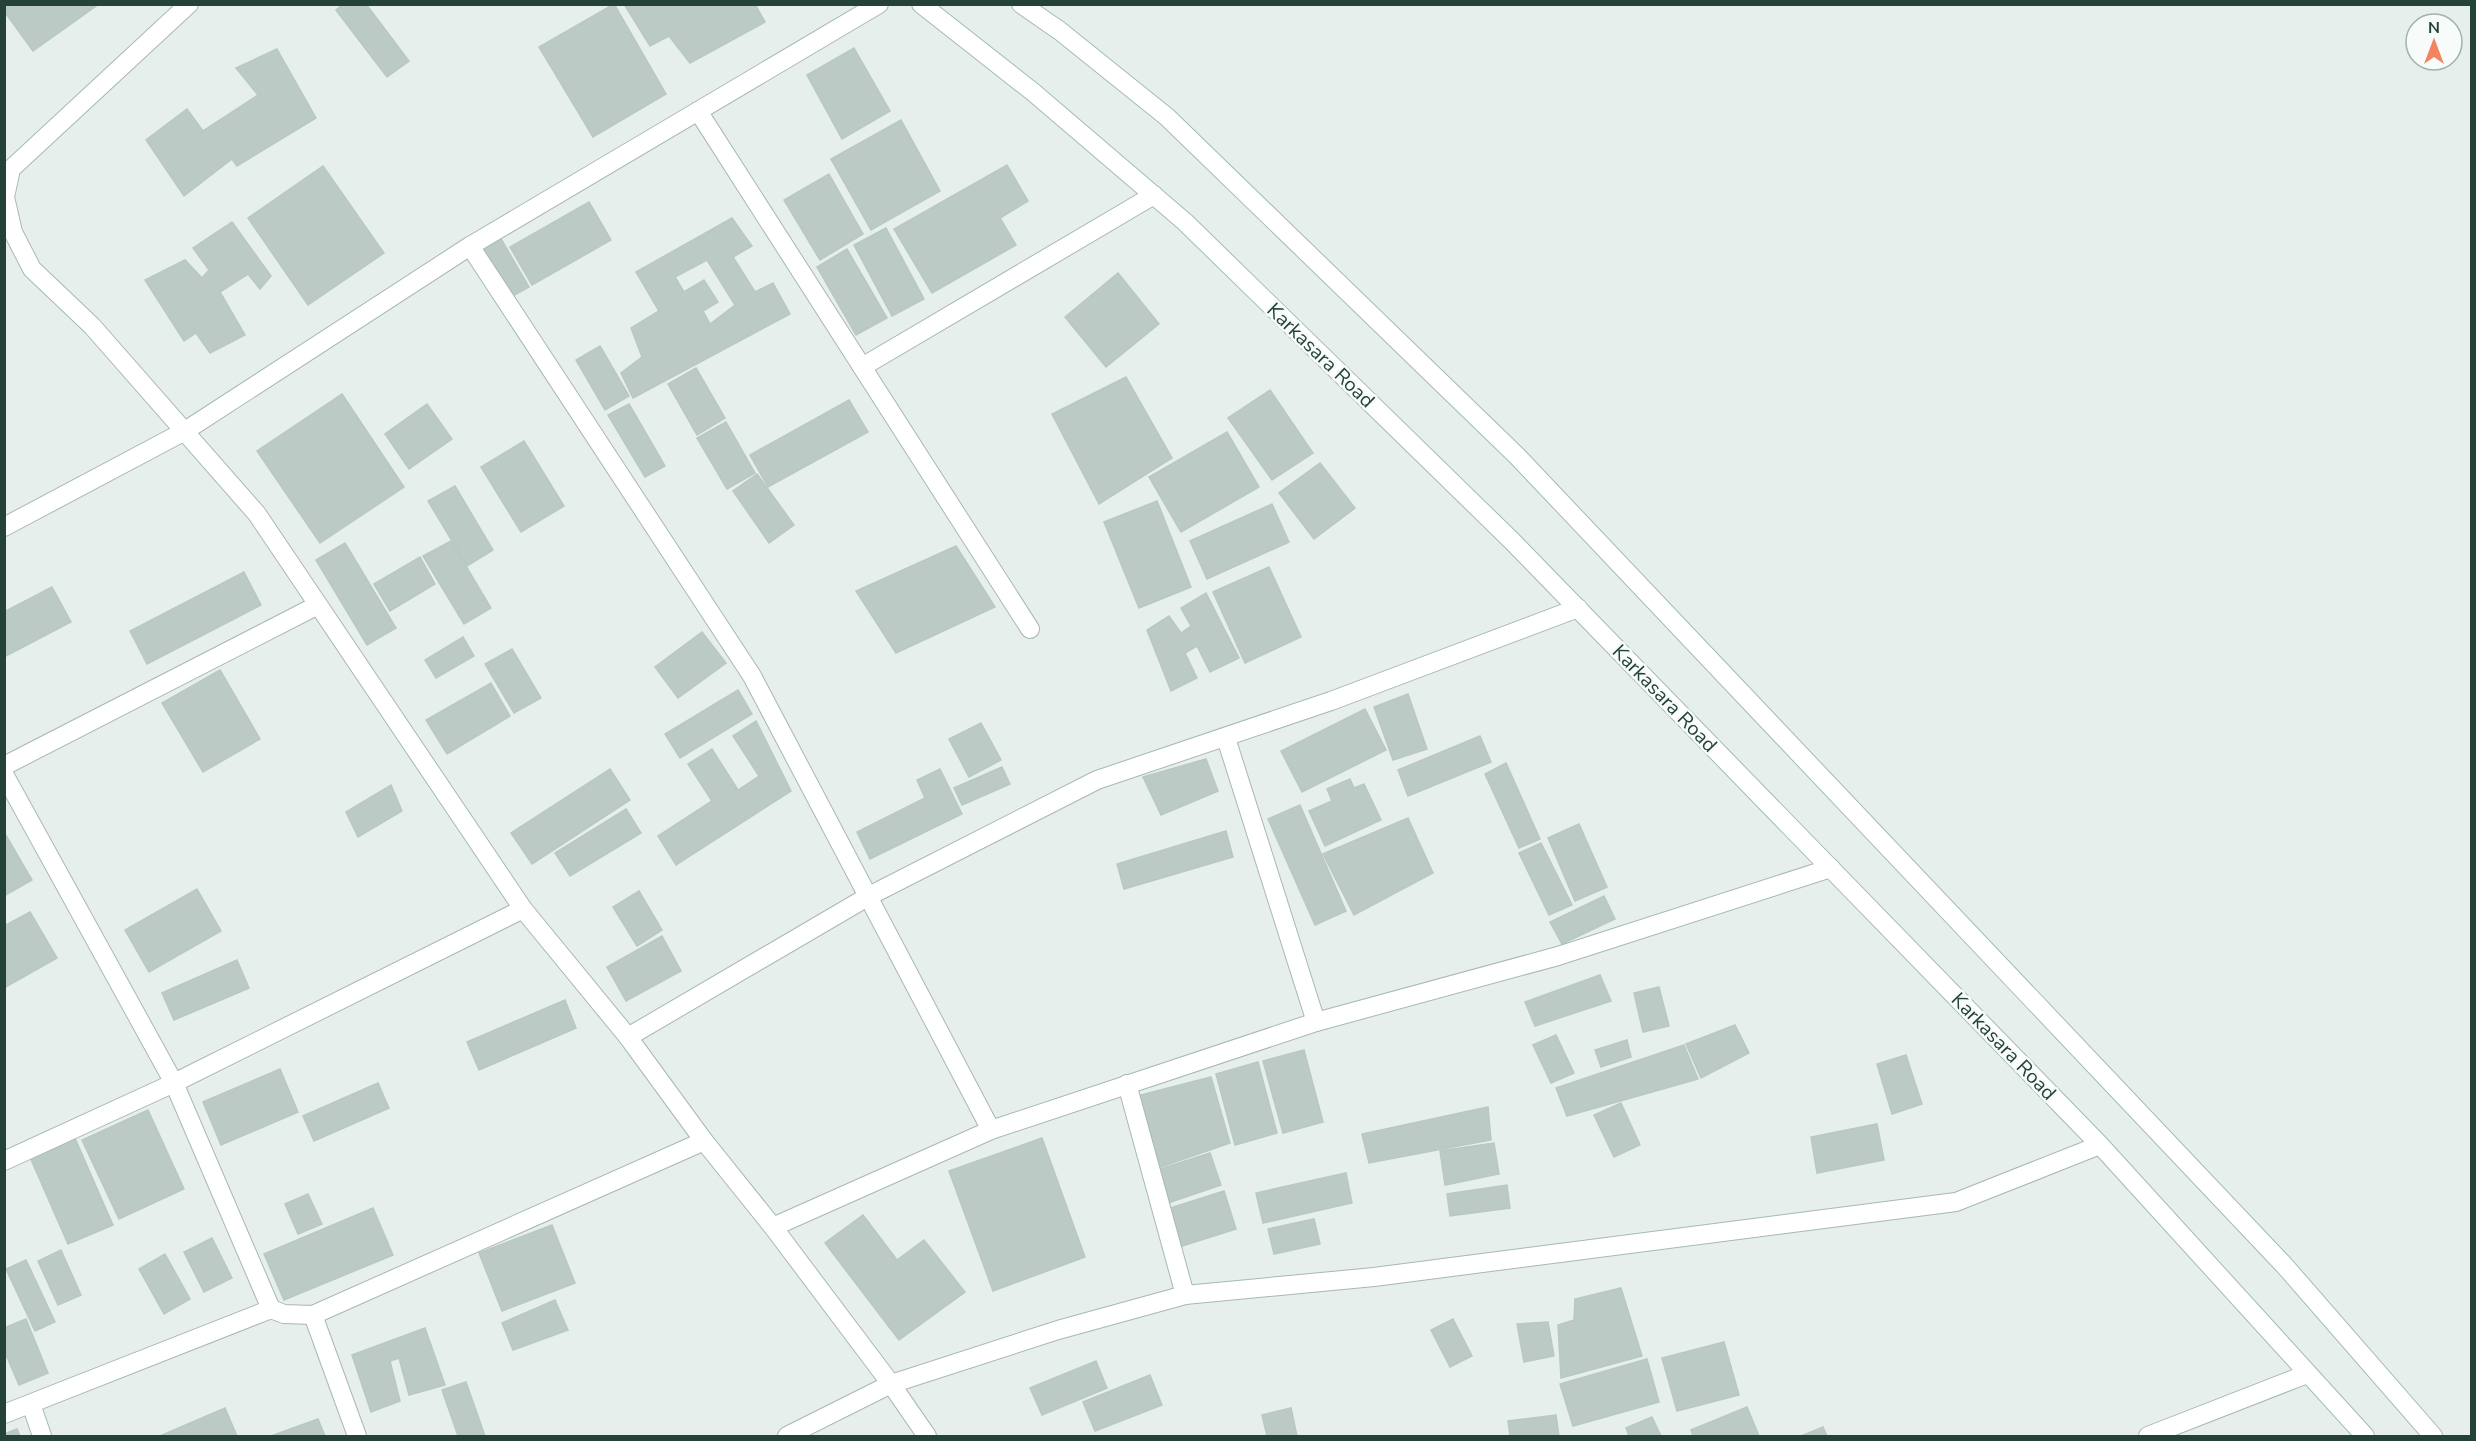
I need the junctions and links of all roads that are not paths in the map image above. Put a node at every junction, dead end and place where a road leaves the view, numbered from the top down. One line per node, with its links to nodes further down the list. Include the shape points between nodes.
1 (189, 4): 5 (street)
2 (879, 4): 6 (street)
3 (921, 4): 7 (street, Karkasara Road)
4 (1021, 4): 43 (street, via 1167,117 1517,456 2284,1265)
5 (166, 12): 10 (street, via 11,169 5,197 13,232 32,269 92,326)
6 (698, 111): 8 (street); 9 (street)
7 (1154, 195): 9 (street); 13 (street, Karkasara Road)
8 (470, 246): 10 (street); 19 (street, via 752,676)
9 (862, 366): 14 (street)
10 (185, 431): 11 (street); 12 (street, via 257,514)
11 (4, 527)
12 (318, 604): 16 (street); 20 (street)
13 (1578, 608): 15 (street); 18 (street, Karkasara Road)
14 (1030, 629)
15 (1227, 738): 19 (street, via 1097,780); 21 (street)
16 (4, 766)
17 (4, 774): 23 (street)
18 (1831, 868): 21 (street, via 1558,956); 27 (street, Karkasara Road)
19 (869, 896): 22 (street); 25 (street)
20 (523, 909): 22 (street); 23 (street)
21 (1316, 1022): 24 (street)
22 (628, 1037): 26 (street)
23 (174, 1083): 28 (street); 31 (street)
24 (1127, 1084): 25 (street); 30 (street)
25 (991, 1130): 29 (street)
26 (704, 1141): 29 (street); 32 (street)
27 (2100, 1145): 30 (street, via 1956,1202 1374,1277); 33 (street, Karkasara Road)
28 (4, 1161)
29 (773, 1227): 34 (street)
30 (1185, 1295): 34 (street, via 1058,1329)
31 (271, 1309): 32 (street, via 284,1314); 35 (street)
32 (313, 1315): 38 (street)
33 (2307, 1374): 41 (street); 42 (street, Karkasara Road)
34 (891, 1384): 39 (street); 40 (street)
35 (31, 1404): 36 (street); 37 (street)
36 (4, 1414)
37 (42, 1437)
38 (357, 1437)
39 (787, 1437)
40 (927, 1437)
41 (2148, 1437)
42 (2365, 1437)
43 (2433, 1437)

